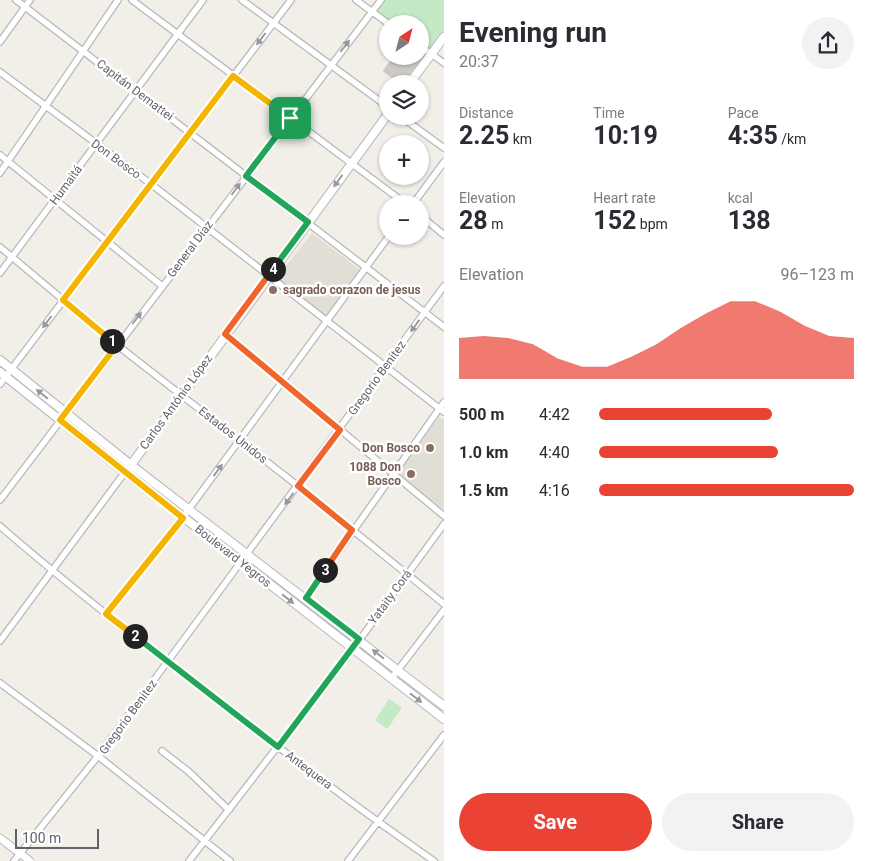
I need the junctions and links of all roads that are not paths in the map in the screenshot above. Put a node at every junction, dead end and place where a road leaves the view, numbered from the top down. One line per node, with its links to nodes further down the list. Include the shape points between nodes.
1 (16, 0): 10 (street, Capitán Demattei)
2 (30, 0): 10 (street)
3 (118, 0): 17 (street)
4 (132, 0): 14 (street)
5 (203, 0): 14 (street, Humaitá)
6 (242, 0): 13 (street)
7 (291, 0): 13 (street)
8 (356, 0): 11 (street)
9 (381, 0): 11 (street, General Díaz)
10 (25, 7): 16 (street); 17 (street, Capitán Demattei)
11 (372, 12): 12 (street); 20 (street, General Díaz, one-way to 11)
12 (379, 17)
13 (274, 23): 20 (street); 23 (street, one-way to 23)
14 (178, 34): 23 (street); 24 (street, Humaitá)
15 (444, 37): 18 (main road)
16 (0, 42)
17 (84, 51): 24 (street, Capitán Demattei); 26 (street)
18 (431, 54): 19 (street); 22 (main road)
19 (444, 63)
20 (330, 65): 25 (street); 27 (street, General Díaz)
21 (0, 72): 26 (street, Don Bosco)
22 (416, 75)
23 (233, 76): 27 (street); 30 (street)
24 (135, 91): 30 (street, Capitán Demattei); 31 (street, Humaitá)
25 (379, 100)
26 (45, 108): 31 (street, Don Bosco); 34 (street)
27 (290, 118): 36 (street); 38 (street, General Díaz)
28 (380, 125): 36 (main road, Carlos António López)
29 (412, 125): 32 (street)
30 (190, 132): 38 (street, Capitán Demattei); 39 (street)
31 (96, 144): 39 (street, Don Bosco); 42 (street, Humaitá)
32 (444, 148)
33 (0, 155): 34 (street)
34 (8, 162): 37 (street); 42 (street)
35 (444, 162): 41 (street)
36 (351, 163): 40 (street); 43 (main road, Carlos António López, one-way to 43)
37 (0, 173)
38 (246, 176): 43 (street, Capitán Demattei); 45 (street, General Díaz, one-way to 38)
39 (151, 184): 45 (street, Don Bosco); 47 (street)
40 (394, 195)
41 (420, 195)
42 (55, 200): 47 (street); 50 (street, Humaitá)
43 (308, 222): 51 (street, Capitán Demattei); 53 (main road, Carlos António López)
44 (429, 222): 46 (street)
45 (206, 229): 53 (street, Don Bosco); 54 (street, General Díaz)
46 (444, 235)
47 (108, 242): 54 (street); 56 (street)
48 (383, 245): 51 (street)
49 (0, 246): 50 (street, Estados Unidos)
50 (12, 257): 52 (street, Humaitá); 56 (street, Estados Unidos)
51 (367, 266): 57 (street, Capitán Demattei); 58 (street)
52 (0, 273)
53 (268, 276): 58 (street, Don Bosco); 60 (main road, Carlos António López)
54 (162, 286): 61 (street, General Díaz, one-way to 54)
55 (444, 286): 57 (street, Gregorio Benitez)
56 (63, 300): 61 (street, Estados Unidos); 64 (street, one-way to 64)
57 (425, 312): 59 (street, Capitán Demattei); 63 (street, Gregorio Benitez, one-way to 63)
58 (327, 321): 63 (street, Don Bosco); 66 (street)
59 (444, 327)
60 (225, 334): 66 (street); 68 (main road, Carlos António López)
61 (117, 345): 68 (street, Estados Unidos); 71 (street, General Díaz)
62 (0, 360): 64 (main road, Boulevard Yegros)
63 (385, 367): 70 (street, Don Bosco); 73 (street, Gregorio Benitez)
64 (12, 369): 65 (street); 71 (main road, Boulevard Yegros, one-way to 64)
65 (3, 375): 67 (street); 72 (main road, Boulevard Yegros)
66 (283, 382): 73 (street); 74 (street)
67 (0, 384)
68 (181, 394): 74 (street, Estados Unidos); 75 (main road, Carlos António López)
69 (444, 402): 70 (street)
70 (442, 410): 77 (street)
71 (66, 413): 72 (street, General Díaz); 75 (main road, Boulevard Yegros)
72 (60, 420): 76 (main road, Boulevard Yegros); 79 (street, General Díaz)
73 (340, 430): 77 (street); 78 (street, Gregorio Benitez)
74 (240, 441): 78 (street, Estados Unidos); 80 (street, one-way to 74)
75 (131, 465): 76 (main road, Carlos António López); 80 (main road, Boulevard Yegros)
76 (125, 472): 82 (main road, Boulevard Yegros); 88 (street, Carlos António López)
77 (392, 473): 81 (street); 85 (street)
78 (298, 486): 85 (street, Estados Unidos); 86 (street, Gregorio Benitez, one-way to 86)
79 (0, 500)
80 (189, 510): 82 (street); 86 (main road, Boulevard Yegros)
81 (444, 516)
82 (183, 518): 87 (main road, Boulevard Yegros); 93 (street)
83 (444, 524): 89 (street, Yataity Corá)
84 (0, 526): 88 (street, Antequera)
85 (352, 530): 89 (street, Estados Unidos); 90 (street)
86 (249, 554): 87 (street, Gregorio Benitez); 90 (main road, Boulevard Yegros)
87 (242, 563): 96 (main road, Boulevard Yegros, one-way to 96); 97 (street, Gregorio Benitez)
88 (52, 571): 93 (street, Antequera); 95 (street, Carlos António López)
89 (407, 574): 91 (street, Estados Unidos); 94 (street, Yataity Corá)
90 (306, 598): 94 (main road, Boulevard Yegros)
91 (444, 604)
92 (444, 610): 98 (street)
93 (106, 614): 97 (street, Antequera)
94 (359, 639): 96 (street, Yataity Corá); 98 (main road, Boulevard Yegros, one-way to 94)
95 (0, 641)
96 (353, 649): 99 (main road, Boulevard Yegros); 104 (street, Yataity Corá)
97 (168, 662): 104 (street, Antequera); 106 (street, Gregorio Benitez)
98 (398, 670): 99 (street); 101 (main road, Boulevard Yegros)
99 (391, 679): 102 (main road, Boulevard Yegros, one-way to 102)
100 (0, 683): 106 (street)
101 (444, 706)
102 (444, 719)
103 (444, 736): 108 (street)
104 (278, 747): 107 (street, Yataity Corá); 108 (street, Antequera)
105 (162, 751): 107 (street)
106 (98, 756): 110 (street); 111 (street, Gregorio Benitez)
107 (229, 810): 110 (street, Yataity Corá)
108 (378, 823): 116 (street); 117 (street, Antequera)
109 (0, 838): 111 (street)
110 (206, 841): 114 (street, Yataity Corá); 115 (street)
111 (20, 853): 112 (street, Gregorio Benitez); 113 (street)
112 (14, 861)
113 (30, 861)
114 (189, 861)
115 (230, 861)
116 (348, 861)
117 (434, 861)

